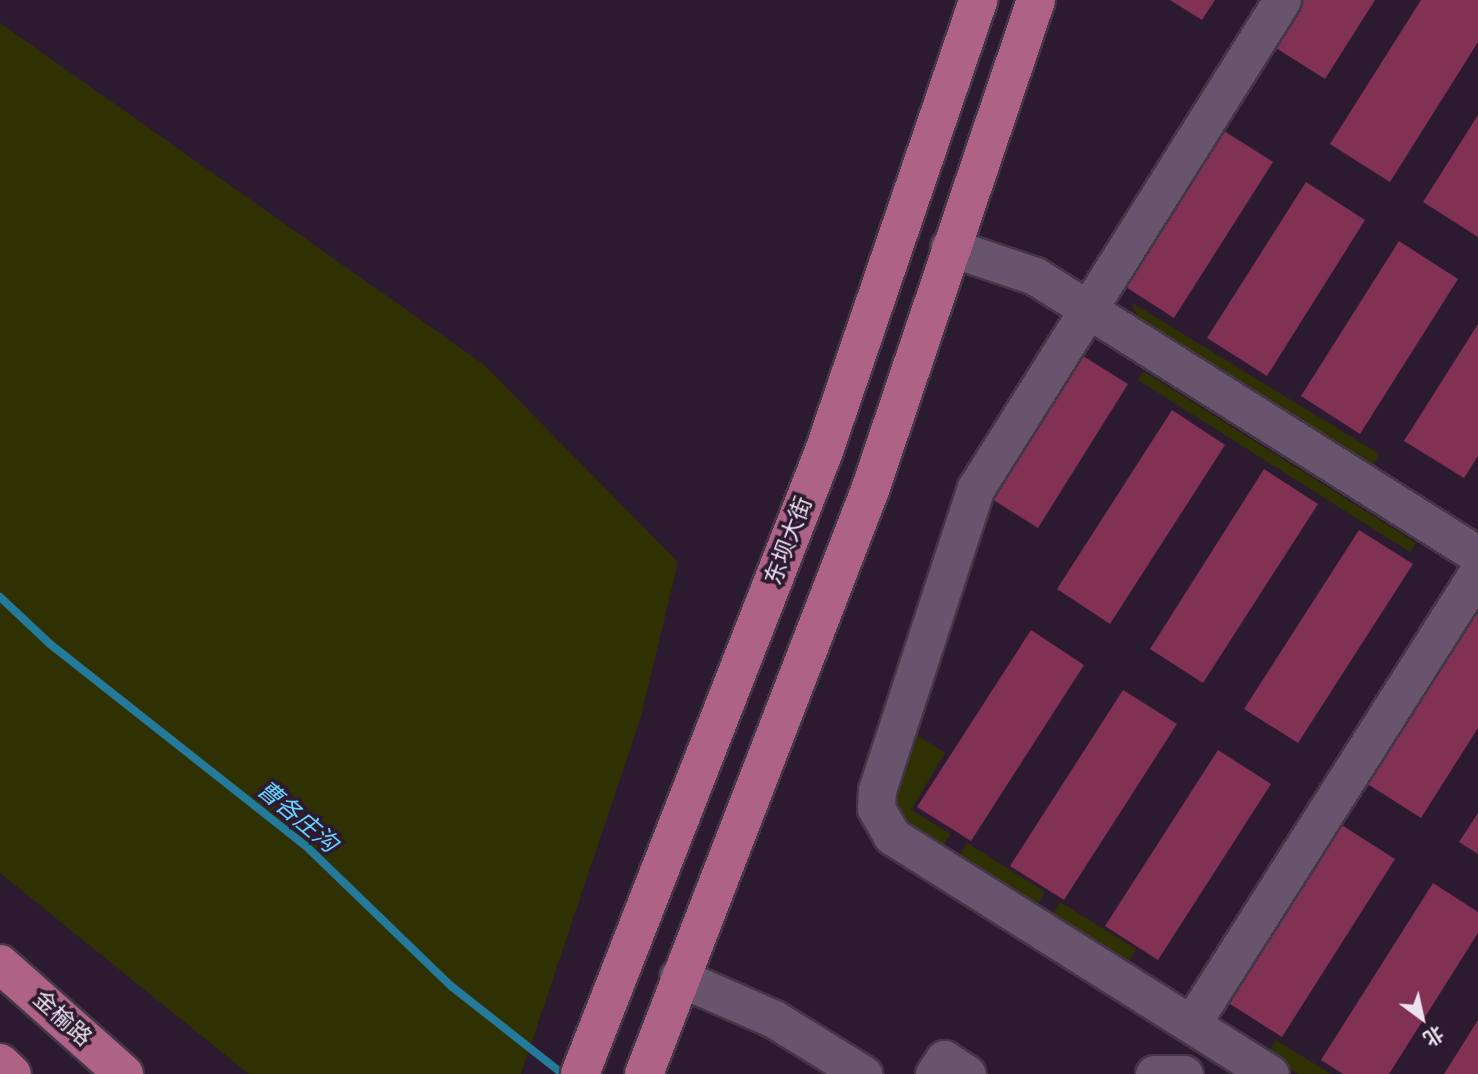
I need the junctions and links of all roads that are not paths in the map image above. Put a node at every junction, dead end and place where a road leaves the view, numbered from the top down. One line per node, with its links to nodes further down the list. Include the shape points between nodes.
1 (978, 0): 14 (main road, 东坝大街, via 824,451)
2 (1035, 0): 4 (main road)
3 (1282, 0): 5 (lane)
4 (949, 247): 5 (lane, via 1035,276); 9 (main road, via 870,490)
5 (1087, 309): 6 (lane); 10 (lane, via 967,508 877,790 876,808 892,836)
6 (1478, 555)
7 (1478, 572): 10 (lane)
8 (0, 964): 13 (main road, 金榆路)
9 (678, 977): 15 (main road); 16 (lane, via 774,1019)
10 (1192, 1023): 21 (lane)
11 (0, 1063): 12 (main road)
12 (12, 1074)
13 (124, 1074)
14 (580, 1074)
15 (644, 1074)
16 (863, 1074)
17 (934, 1074): 18 (lane, via 943,1059)
18 (967, 1074)
19 (1154, 1074): 20 (lane)
20 (1184, 1074)
21 (1270, 1074)

